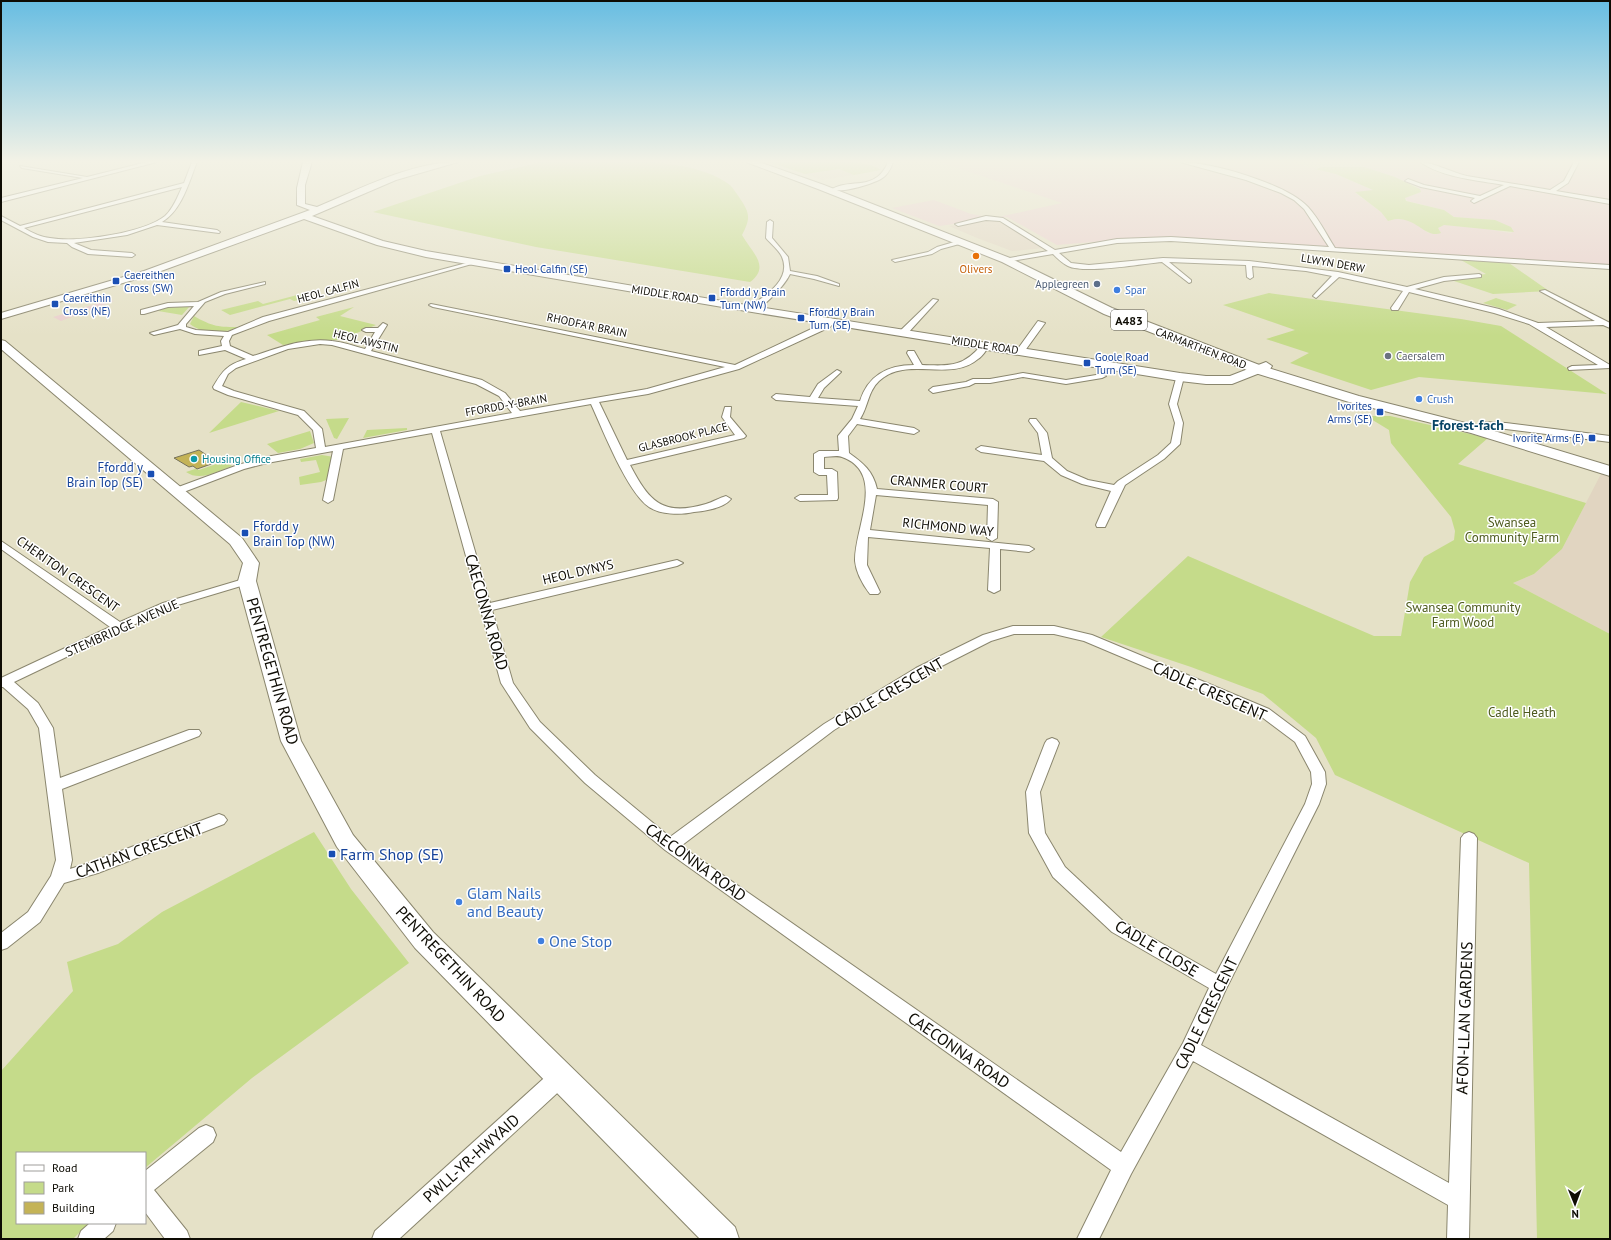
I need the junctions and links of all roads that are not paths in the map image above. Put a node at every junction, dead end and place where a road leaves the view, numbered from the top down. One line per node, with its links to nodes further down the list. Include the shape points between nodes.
1 (4, 220): 14 (street)
2 (50, 220): 14 (street)
3 (162, 220): 12 (street)
4 (293, 220): 43 (street, via 147,273)
5 (315, 220): 24 (street, MIDDLE ROAD, via 380,243)
6 (904, 220): 17 (main road, CARMARTHEN ROAD / A483)
7 (913, 220): 21 (main road, CARMARTHEN ROAD / A483)
8 (977, 220): 13 (street, LLWYN DERW)
9 (1002, 220): 19 (street, LLWYN DERW)
10 (1314, 220): 18 (street)
11 (770, 222): 27 (street, via 769,238 786,258)
12 (157, 223): 15 (street); 16 (street, via 105,238)
13 (958, 224)
14 (19, 228): 16 (street, via 38,238)
15 (217, 232)
16 (68, 242): 20 (street, via 84,251)
17 (961, 242): 21 (main road, CARMARTHEN ROAD / A483); 22 (street)
18 (1333, 249): 19 (street, via 1171,239 1117,241); 26 (street)
19 (1053, 251): 21 (street); 23 (street, LLWYN DERW, via 1069,264 1080,266)
20 (132, 255)
21 (1010, 258): 64 (main road, CARMARTHEN ROAD / A483, via 1108,311)
22 (895, 260)
23 (1163, 260): 25 (street, LLWYN DERW); 31 (street)
24 (476, 262): 41 (street, MIDDLE ROAD); 51 (street, HEOL CALFIN, via 266,319)
25 (1249, 263): 28 (street, LLWYN DERW); 30 (street)
26 (1610, 267)
27 (787, 272): 33 (street, via 815,277); 41 (street, via 782,284)
28 (1338, 274): 34 (street, LLWYN DERW); 36 (street)
29 (1479, 276): 34 (street, via 1444,279)
30 (1250, 277)
31 (1189, 281)
32 (264, 283): 38 (street, via 224,293)
33 (837, 285)
34 (1408, 289): 40 (street); 46 (street, LLWYN DERW, via 1503,313)
35 (1543, 291): 47 (street, LLWYN DERW)
36 (1316, 296)
37 (935, 300): 50 (street)
38 (201, 304): 42 (street, via 168,305); 48 (street)
39 (433, 305): 61 (street, RHODFA'R BRAIN)
40 (1395, 308)
41 (752, 309): 44 (street, MIDDLE ROAD)
42 (144, 312)
43 (1, 316)
44 (832, 320): 50 (street, MIDDLE ROAD); 61 (street, FFORDD-Y-BRAIN, via 827,325)
45 (1041, 323): 56 (street)
46 (1538, 325): 47 (street, LLWYN DERW); 63 (street, LLWYN DERW)
47 (1607, 325)
48 (182, 326): 51 (street, via 195,332); 52 (street, via 154,333)
49 (366, 330): 57 (street, via 382,328)
50 (904, 332): 54 (street, MIDDLE ROAD)
51 (229, 334): 55 (street, via 225,341)
52 (160, 338)
53 (1, 343): 92 (street, PENTREGETHIN ROAD)
54 (986, 345): 56 (street, MIDDLE ROAD); 67 (street)
55 (226, 347): 59 (street); 60 (street)
56 (1021, 350): 69 (street, MIDDLE ROAD)
57 (367, 352): 60 (street, HEOL AWSTIN, via 320,342 287,347); 76 (street, HEOL AWSTIN, via 479,382 498,390 509,399)
58 (911, 353): 62 (street)
59 (202, 354)
60 (253, 359): 85 (street, HEOL AWSTIN, via 233,366 225,373 217,387 301,413 317,429)
61 (736, 367): 73 (street, FFORDD-Y-BRAIN, via 663,388)
62 (920, 367): 67 (street); 74 (street, via 895,369 882,374 870,386)
63 (1609, 367): 65 (street, LLWYN DERW)
64 (1262, 368): 69 (street, MIDDLE ROAD, via 1232,380); 79 (main road, CARMARTHEN ROAD / A483, via 1354,399)
65 (1572, 368)
66 (837, 372): 72 (street, via 821,386)
67 (965, 374): 68 (street, via 990,381 1023,375 1066,385); 70 (street, via 968,384)
68 (1102, 376)
69 (1180, 377): 91 (street, via 1173,404 1179,423 1175,444)
70 (933, 390)
71 (776, 397): 72 (street)
72 (812, 400): 74 (street)
73 (595, 402): 76 (street, FFORDD-Y-BRAIN); 88 (street)
74 (862, 404): 78 (street, via 860,414)
75 (728, 410): 88 (street, GLASBROOK PLACE, via 726,417 741,436)
76 (518, 415): 80 (street, FFORDD-Y-BRAIN)
77 (1033, 421): 87 (street, via 1043,435)
78 (854, 422): 81 (street); 86 (street, via 843,436)
79 (1479, 428): 82 (street, CARMARTHEN ROAD, via 1506,426); 89 (main road, A483); 90 (main road, A483)
80 (435, 429): 83 (street, FFORDD-Y-BRAIN); 106 (street, CAECONNA ROAD)
81 (914, 430)
82 (1610, 439)
83 (339, 446): 85 (street, FFORDD-Y-BRAIN); 96 (street)
84 (981, 449): 87 (street)
85 (321, 450): 92 (street, FFORDD-Y-BRAIN, via 241,467)
86 (844, 454): 93 (street, via 866,470); 94 (street, via 819,454 819,472 832,472 833,498)
87 (1047, 458): 91 (street, via 1064,473 1085,482)
88 (624, 464): 95 (street, via 653,505 672,510 690,510 714,505)
89 (1610, 464)
90 (1610, 471)
91 (1116, 489): 97 (street)
92 (177, 490): 103 (street, PENTREGETHIN ROAD, via 236,541 251,563)
93 (872, 492): 98 (street); 99 (street, CRANMER COURT, via 993,502)
94 (800, 498)
95 (726, 499)
96 (328, 500)
97 (1101, 524)
98 (865, 533): 99 (street, RICHMOND WAY); 105 (street, via 861,546 861,561 863,572)
99 (993, 542): 101 (street, RICHMOND WAY); 104 (street)
100 (1, 544): 107 (street, CHERITON CRESCENT)
101 (1029, 549)
102 (677, 563): 106 (street, HEOL DYNYS)
103 (247, 581): 107 (street, STEMBRIDGE AVENUE, via 167,605); 119 (street, PENTREGETHIN ROAD, via 291,741 345,841 424,940)
104 (994, 590)
105 (874, 592)
106 (485, 608): 114 (street, CAECONNA ROAD, via 507,683 535,725 590,779)
107 (120, 628): 108 (street, STEMBRIDGE AVENUE)
108 (3, 682): 111 (street, CATHAN CRESCENT, via 33,706 46,728)
109 (194, 733): 111 (street)
110 (1052, 743): 117 (street, CADLE CLOSE, via 1033,792 1037,833 1059,872 1118,927)
111 (54, 786): 115 (street, CATHAN CRESCENT, via 64,860)
112 (219, 820): 115 (street, CATHAN CRESCENT, via 92,869)
113 (1469, 838): 124 (street, AFON-LLAN GARDENS)
114 (670, 846): 117 (street, CADLE CRESCENT, via 829,727 921,671 974,644 1014,630 1054,630 1088,638 1264,712 1300,739 1318,772 1319,784 1312,804); 121 (street, CAECONNA ROAD)
115 (59, 878): 116 (street, CATHAN CRESCENT, via 34,917)
116 (1, 943)
117 (1219, 985): 118 (street, CADLE CRESCENT)
118 (1190, 1049): 121 (street, CADLE CRESCENT); 124 (street)
119 (560, 1077): 128 (street, PWLL-YR-HWYAID); 129 (street, PENTREGETHIN ROAD)
120 (206, 1135): 122 (street)
121 (1124, 1167): 130 (street, CADLE CRESCENT)
122 (146, 1183)
123 (146, 1196): 127 (street)
124 (1458, 1199): 131 (street, AFON-LLAN GARDENS)
125 (104, 1224): 126 (street)
126 (89, 1239)
127 (179, 1239)
128 (383, 1239)
129 (724, 1239)
130 (1088, 1239)
131 (1458, 1239)

